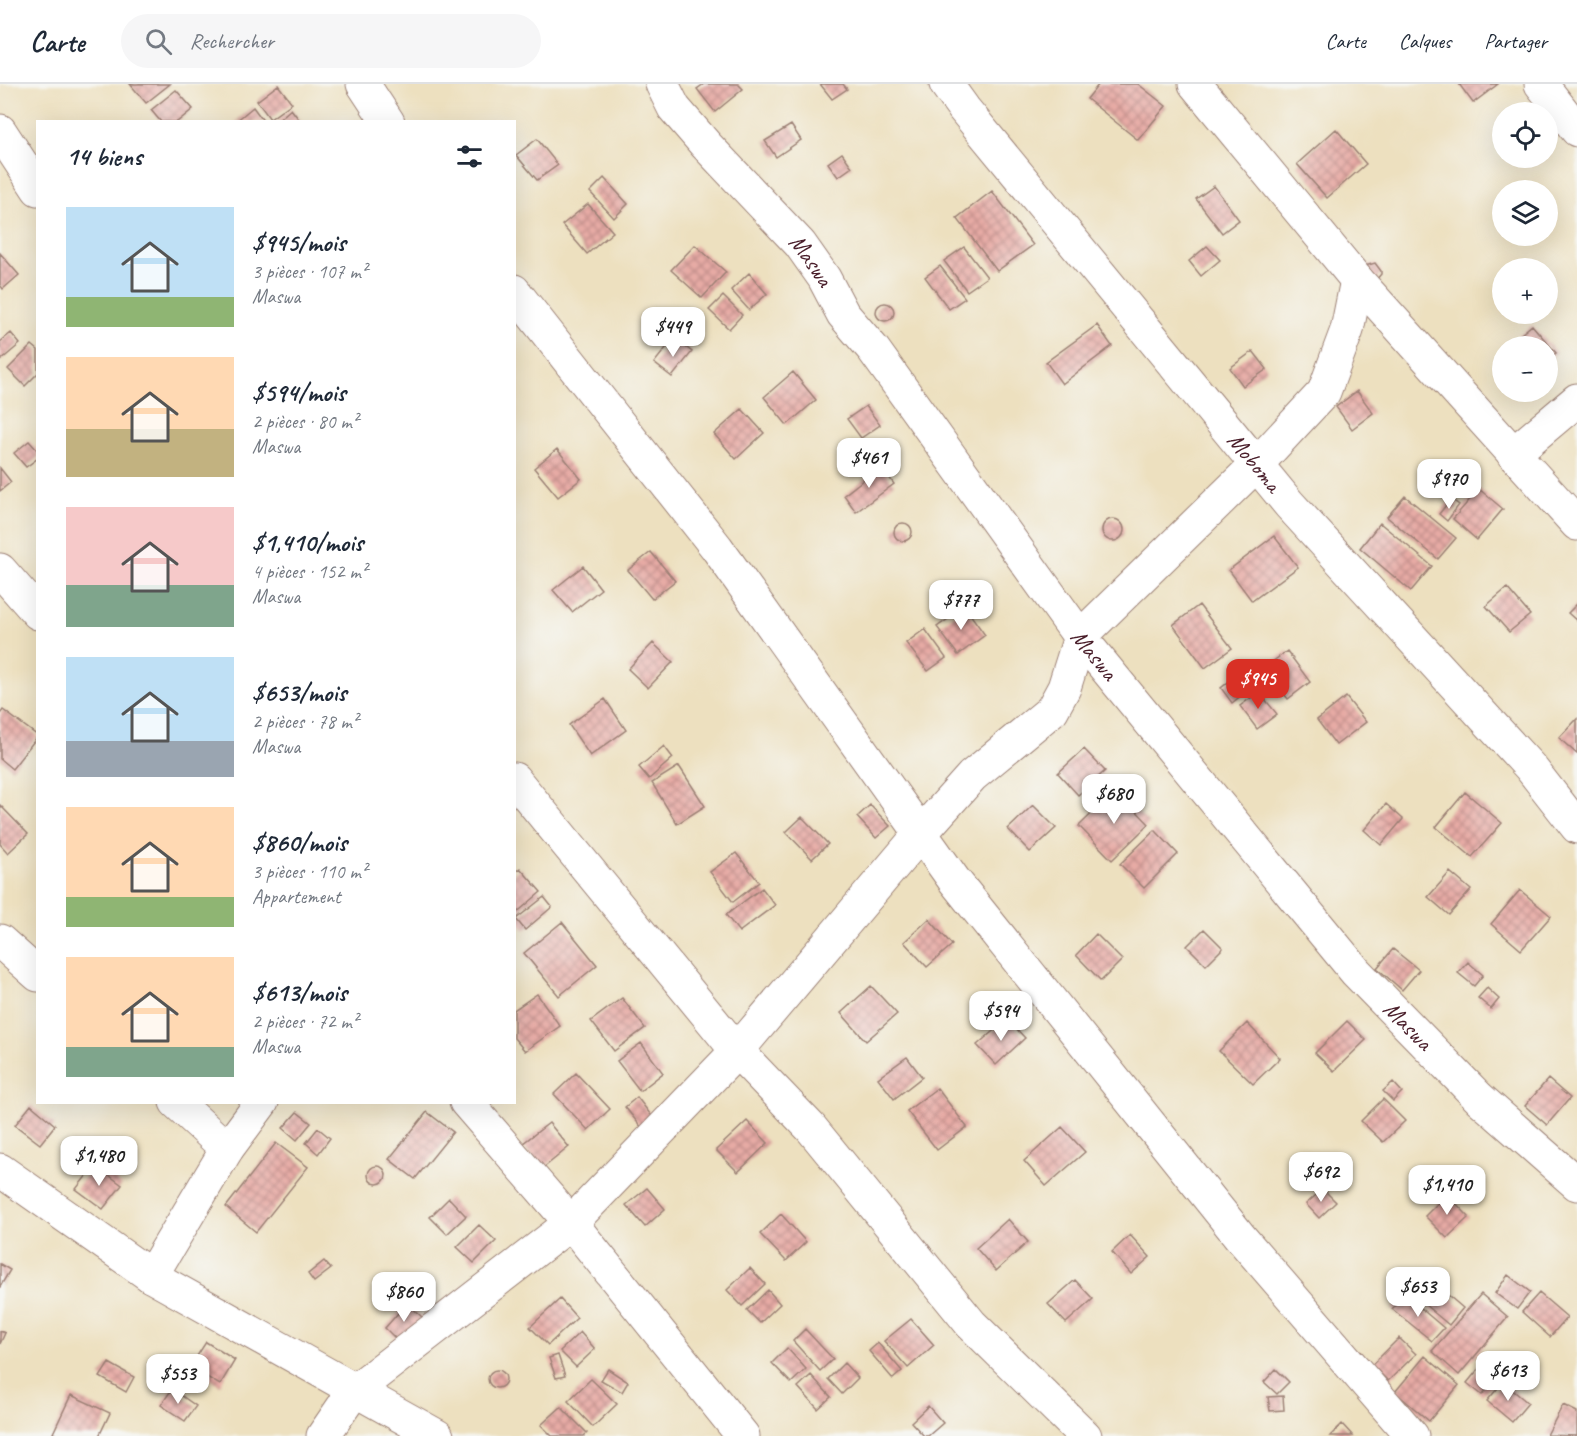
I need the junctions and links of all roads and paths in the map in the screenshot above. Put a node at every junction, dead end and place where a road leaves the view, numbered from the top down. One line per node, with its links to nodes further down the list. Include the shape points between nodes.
1 (363, 84): 6 (street)
2 (662, 84): 18 (street, Maswa, via 680,116 800,244 843,314 873,349)
3 (946, 84): 14 (street, Moboma)
4 (1195, 84): 10 (street)
5 (1540, 84): 7 (street)
6 (387, 120)
7 (1577, 130)
8 (0, 131): 9 (street)
9 (36, 186)
10 (1357, 280): 13 (street); 14 (street, via 1347,330 1324,392)
11 (516, 294): 21 (street, via 717,548)
12 (1577, 400): 13 (street)
13 (1514, 454): 15 (street)
14 (1256, 465): 18 (street); 20 (street, Moboma, via 1530,767)
15 (1577, 524)
16 (0, 570): 17 (street)
17 (36, 611)
18 (1080, 637): 21 (street, via 1064,688 1052,710 972,776); 30 (street, Maswa, via 1356,972 1479,1098)
19 (516, 781): 24 (street)
20 (1577, 827)
21 (921, 833): 24 (street); 38 (street, via 954,880 1241,1239)
22 (0, 941): 23 (street)
23 (36, 973)
24 (737, 1052): 31 (street); 37 (street, via 811,1128 971,1324)
25 (178, 1104): 28 (street)
26 (261, 1104): 28 (street)
27 (468, 1104): 31 (street)
28 (227, 1149): 32 (street)
29 (0, 1170): 32 (street)
30 (1577, 1184)
31 (571, 1223): 33 (street); 36 (street)
32 (151, 1276): 33 (street)
33 (354, 1391): 34 (street); 35 (street)
34 (323, 1436)
35 (437, 1436)
36 (743, 1436)
37 (1085, 1436)
38 (1412, 1436)

